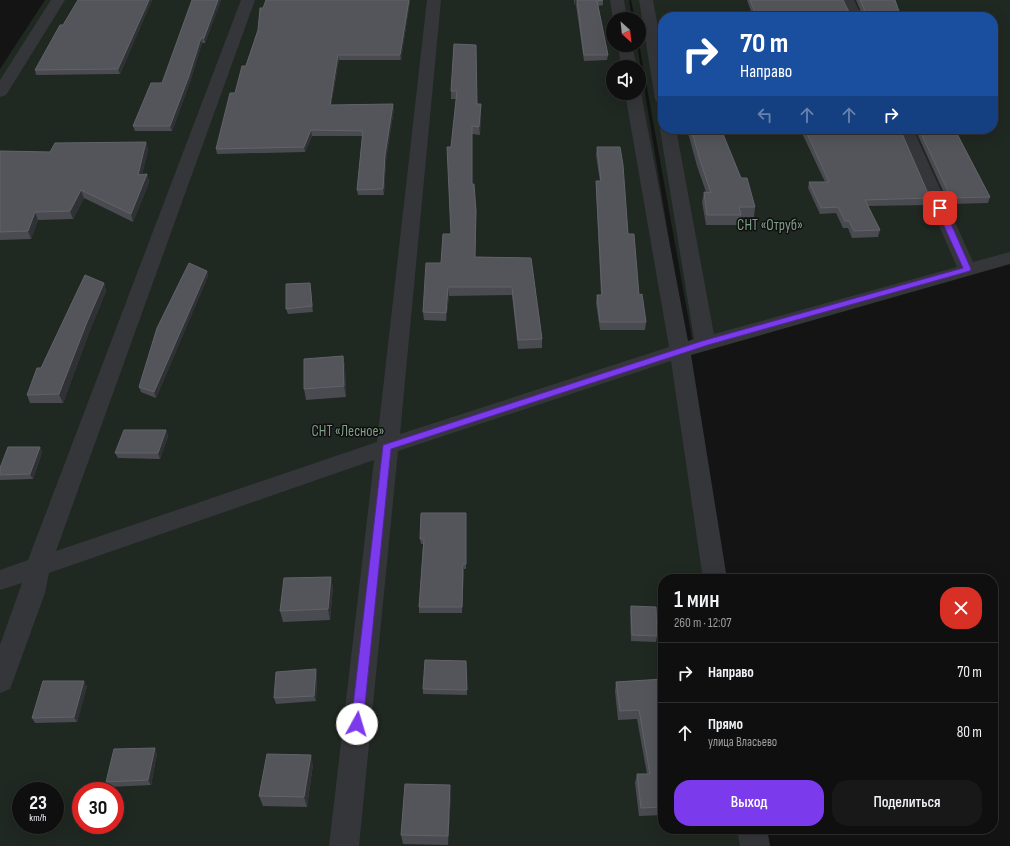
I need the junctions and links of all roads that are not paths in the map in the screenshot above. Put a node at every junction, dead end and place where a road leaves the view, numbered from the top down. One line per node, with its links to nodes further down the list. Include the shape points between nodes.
1 (58, 0): 10 (street)
2 (248, 0): 19 (street)
3 (434, 0): 18 (street)
4 (617, 0): 7 (street)
5 (646, 0): 9 (street)
6 (847, 0): 8 (street)
7 (619, 12)
8 (853, 12)
9 (658, 70)
10 (0, 92)
11 (635, 100): 17 (street)
12 (669, 134): 16 (street)
13 (907, 134): 15 (street)
14 (1010, 258): 15 (street)
15 (967, 269): 16 (street)
16 (705, 343): 17 (street)
17 (680, 351): 18 (street); 20 (street)
18 (386, 447): 19 (street); 24 (street)
19 (38, 566): 21 (street); 22 (street, via 32,593)
20 (714, 574)
21 (0, 580)
22 (0, 681)
23 (753, 834): 25 (street)
24 (344, 846)
25 (755, 846)

